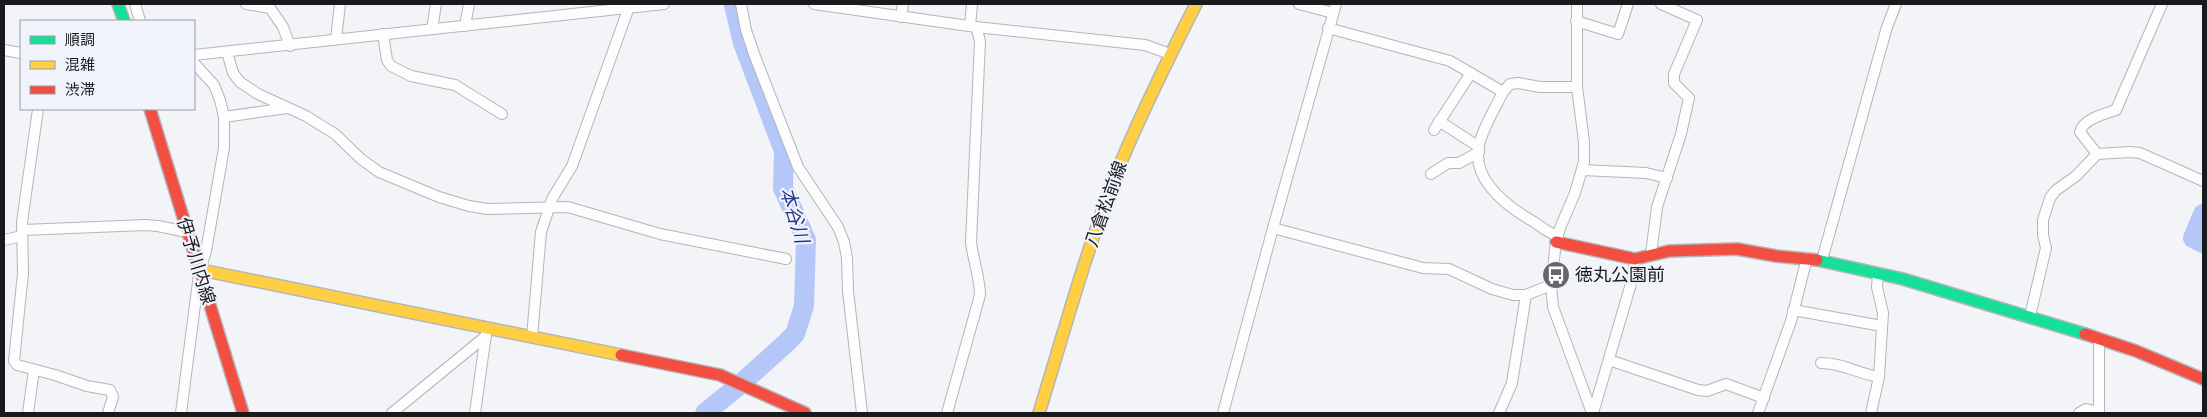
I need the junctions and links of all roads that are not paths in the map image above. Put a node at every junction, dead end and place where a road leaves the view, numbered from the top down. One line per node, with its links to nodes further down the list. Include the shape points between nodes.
1 (118, 4): 22 (street)
2 (135, 4): 23 (street)
3 (246, 4): 31 (street, via 270,8 283,27)
4 (340, 4): 30 (street)
5 (436, 4): 28 (street)
6 (469, 4): 25 (street)
7 (664, 4): 19 (street)
8 (741, 4): 86 (street, via 754,54 798,167 838,227 844,242)
9 (814, 4): 21 (street)
10 (903, 4): 21 (street)
11 (972, 4): 26 (street)
12 (1196, 4): 35 (street, 八倉松前線)
13 (1299, 4): 20 (street)
14 (1576, 4): 24 (street)
15 (1628, 4): 24 (street, via 1618,34)
16 (1661, 4): 50 (street, via 1697,20 1674,74 1674,84 1689,98)
17 (1896, 4): 62 (street, via 1887,26)
18 (2162, 4): 47 (street, via 2116,110 2081,126 2080,132)
19 (630, 7): 25 (street); 52 (street, via 572,166)
20 (1334, 9): 27 (street)
21 (900, 17): 26 (street)
22 (124, 20)
23 (140, 20)
24 (1576, 21): 39 (street)
25 (465, 26): 28 (street)
26 (973, 27): 35 (street, via 1145,45); 87 (street, via 980,42 971,242 980,295)
27 (1328, 28): 38 (street, via 1450,61); 53 (street)
28 (432, 29): 29 (street)
29 (383, 34): 30 (street); 44 (street, via 391,66 411,76 455,85)
30 (336, 39): 31 (street)
31 (290, 46): 33 (street)
32 (4, 50): 34 (street)
33 (227, 52): 36 (street); 41 (street, via 233,73 240,82)
34 (20, 53)
35 (1170, 54): 88 (street, 八倉松前線, via 1127,147 1108,198)
36 (195, 55)
37 (195, 64): 45 (street, via 214,85)
38 (1471, 73): 40 (street); 46 (street, via 1437,126)
39 (1577, 87): 40 (street, via 1540,87 1518,83 1510,84); 48 (street, via 1584,142)
40 (1503, 92): 46 (street)
41 (287, 108): 45 (street); 52 (street, via 335,134 379,172 439,197 487,209)
42 (38, 110): 55 (street)
43 (150, 110): 54 (street, 伊予川内線)
44 (502, 114)
45 (224, 117): 63 (street, via 224,148)
46 (1479, 149): 49 (street, via 1459,163 1448,163); 56 (street, via 1482,171 1494,192)
47 (2097, 154): 51 (street, via 2140,153); 68 (street, via 2076,176 2055,191 2048,202 2043,220 2046,248)
48 (1582, 170): 50 (street, via 1646,173); 56 (street)
49 (1431, 174)
50 (1667, 178): 58 (street, via 1657,207)
51 (2203, 181)
52 (549, 208): 60 (street, via 568,206 660,234); 71 (street, via 541,232)
53 (1273, 228): 66 (street, via 1423,268 1449,268 1492,290); 89 (street)
54 (187, 232): 55 (street, via 145,225); 63 (street, 伊予川内線)
55 (22, 233): 57 (street); 75 (street, via 23,273 14,361 16,365)
56 (1557, 239): 61 (street); 65 (street)
57 (4, 240)
58 (1651, 254): 59 (street, via 1738,249); 61 (street)
59 (1807, 258): 62 (street); 67 (street)
60 (786, 259)
61 (1635, 259): 73 (street)
62 (1822, 260): 64 (street)
63 (199, 274): 70 (street, via 206,271); 81 (street); 82 (street, 伊予川内線)
64 (1878, 274): 68 (street); 69 (street)
65 (1551, 284): 66 (street); 91 (street, via 1553,306)
66 (1526, 295): 90 (street, via 1512,383)
67 (1794, 310): 69 (street); 78 (street)
68 (2030, 316): 72 (street)
69 (1882, 326): 76 (street)
70 (486, 332): 71 (street); 83 (street); 84 (street)
71 (532, 337): 85 (street, via 720,375)
72 (2099, 339): 77 (street); 95 (street)
73 (1609, 360): 78 (street, via 1698,390 1707,391 1726,384); 91 (street)
74 (1821, 363): 76 (street, via 1844,365)
75 (34, 370): 79 (street); 80 (street, via 110,390 113,397)
76 (1879, 377): 93 (street)
77 (2203, 379)
78 (1764, 398): 92 (street)
79 (28, 413)
80 (108, 413)
81 (180, 413)
82 (244, 413)
83 (392, 413)
84 (475, 413)
85 (805, 413)
86 (862, 413)
87 (947, 413)
88 (1039, 413)
89 (1223, 413)
90 (1500, 413)
91 (1592, 413)
92 (1758, 413)
93 (1871, 413)
94 (2079, 413): 95 (street, via 2086,409)
95 (2099, 413)

